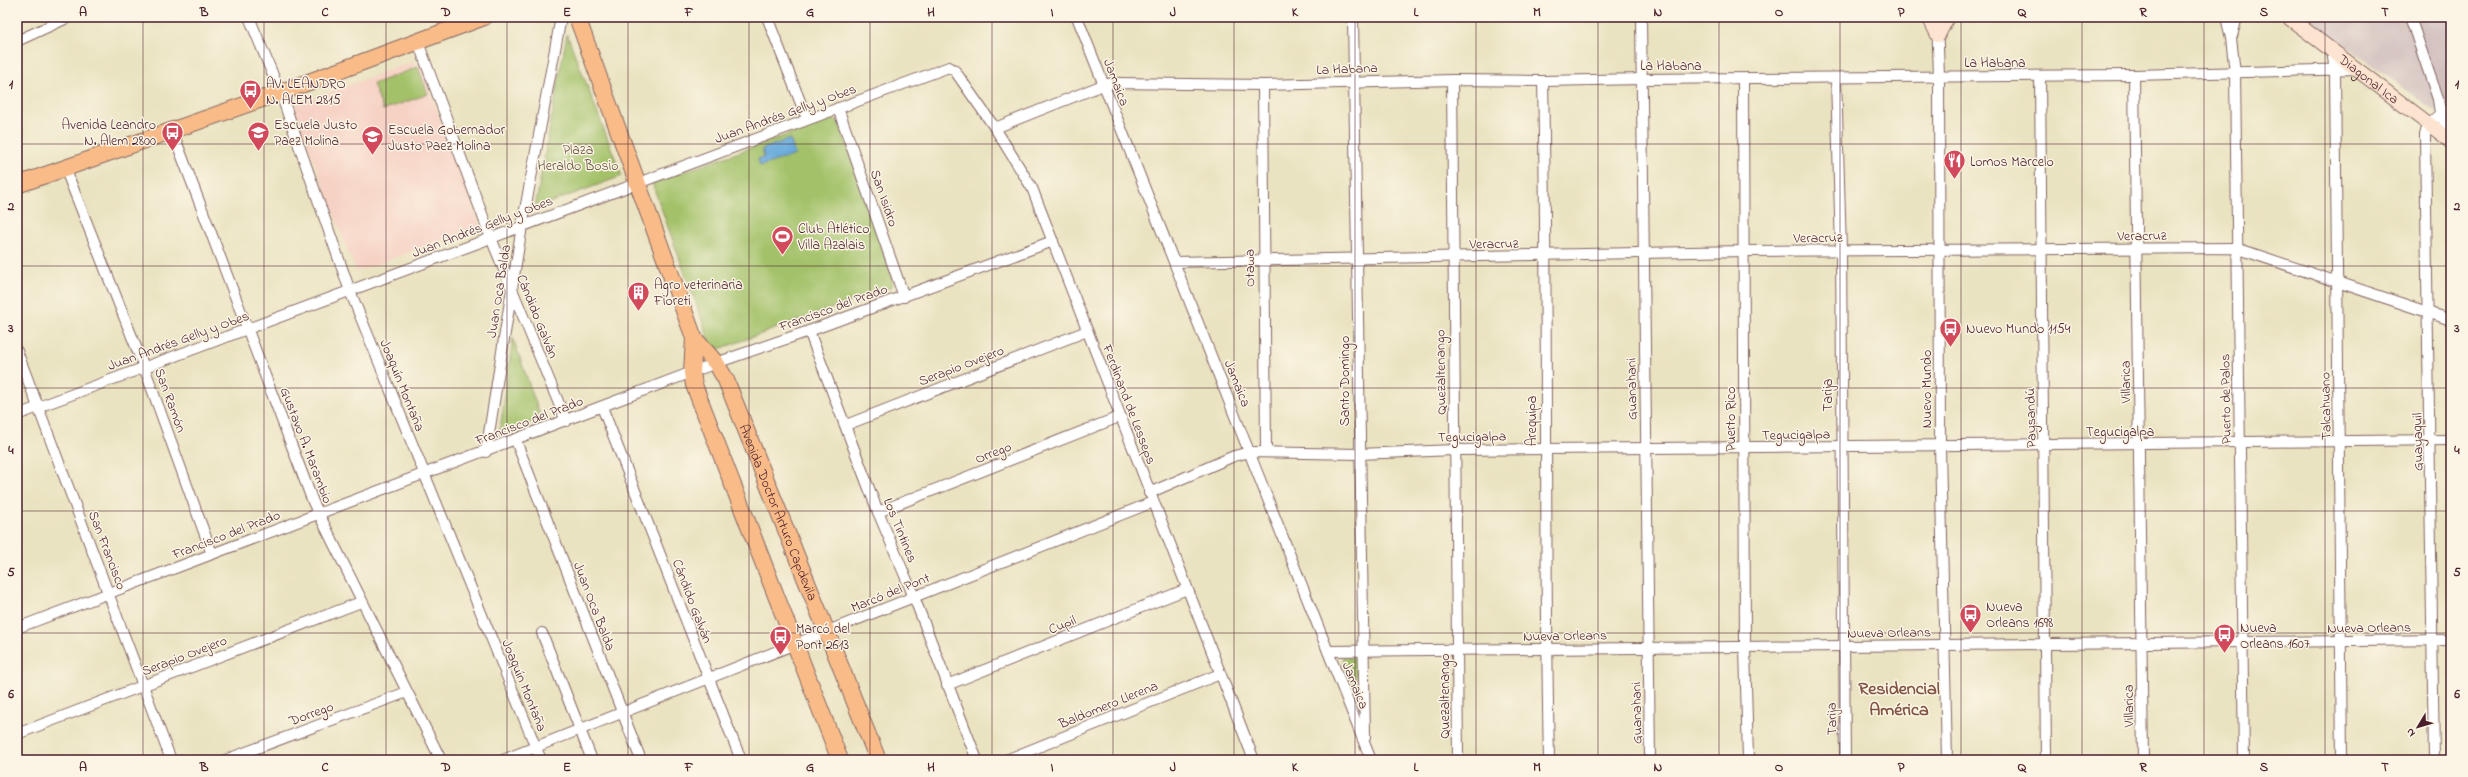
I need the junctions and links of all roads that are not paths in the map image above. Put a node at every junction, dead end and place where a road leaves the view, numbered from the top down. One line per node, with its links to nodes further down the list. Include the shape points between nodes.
1 (69, 17): 19 (street)
2 (249, 17): 37 (street, Joaquín Montaña)
3 (484, 17): 20 (main road)
4 (561, 17): 49 (street, Juan Oca Balda)
5 (577, 17): 47 (main road, Avenida Doctor Arturo Capdevila)
6 (767, 17): 41 (street)
7 (1077, 17): 35 (street, Jamaica)
8 (1353, 17): 33 (street, Santo Domingo)
9 (1641, 17): 30 (street, Guanahani)
10 (1929, 17): 17 (main road)
11 (1937, 17): 17 (street, Nuevo Mundo)
12 (1947, 17): 17 (main road)
13 (2226, 17): 18 (street, Puerto de Palos)
14 (2237, 17): 18 (street, Puerto de Palos)
15 (2288, 17): 21 (main road, Diagonal Ica)
16 (2410, 17): 40 (street, via 2438,99)
17 (1938, 34): 27 (street, Nuevo Mundo)
18 (2232, 38): 25 (street, Puerto de Palos)
19 (17, 41)
20 (418, 42): 37 (main road); 50 (street, Cándido Galván)
21 (2332, 51): 22 (main road, Diagonal Ica); 23 (street, Talcahuano)
22 (2356, 69): 23 (street, La Habana); 42 (main road, Diagonal Ica)
23 (2335, 71): 25 (street, La Habana); 64 (street, Talcahuano)
24 (955, 72): 38 (street, Juan Andrés Gelly y Obes, via 945,67); 43 (street, Ferdinand de Lesseps)
25 (2236, 74): 26 (street, La Habana); 52 (street, Puerto de Palos)
26 (2134, 75): 28 (street, La Habana); 56 (street, Villarica)
27 (1939, 76): 28 (street, La Habana); 29 (street, La Habana); 53 (street, Nuevo Mundo)
28 (2040, 76): 55 (street, Paysandú)
29 (1836, 78): 31 (street, La Habana); 54 (street, Tarija)
30 (1642, 79): 31 (street, La Habana); 34 (street, La Habana); 58 (street, Guanahani)
31 (1743, 79): 57 (street, Puerto Rico)
32 (1452, 80): 33 (street, La Habana); 34 (street, La Habana); 60 (street, Quezaltenango)
33 (1355, 81): 36 (street, La Habana); 61 (street, Santo Domingo)
34 (1543, 81): 59 (street, Arequipa)
35 (1103, 85): 36 (street, La Habana); 43 (street, La Habana); 63 (street, Jamaica)
36 (1263, 85): 62 (street, Otawa)
37 (279, 93): 44 (main road); 66 (street, Joaquín Montaña)
38 (838, 108): 41 (street, Juan Andrés Gelly y Obes); 67 (street, San Isidro)
39 (2451, 109): 40 (street)
40 (2440, 113): 42 (street); 45 (street)
41 (807, 119): 47 (street, Juan Andrés Gelly y Obes)
42 (2429, 124): 45 (main road, Diagonal Ica); 68 (street, Guayaquil, via 2425,135)
43 (995, 128): 51 (street, Ferdinand de Lesseps, via 1025,174)
44 (172, 130): 46 (main road); 70 (street, Gustavo A. Marambio)
45 (2451, 140)
46 (65, 168): 48 (main road); 76 (street, San Ramón)
47 (638, 182): 49 (street, Juan Andrés Gelly y Obes); 73 (main road, Avenida Doctor Arturo Capdevila)
48 (17, 185)
49 (522, 226): 50 (street, Juan Andrés Gelly y Obes); 65 (street, Juan Oca Balda)
50 (491, 238): 65 (street, Cándido Galván); 66 (street, Juan Andrés Gelly y Obes)
51 (1053, 241): 67 (street, Francisco del Prado); 72 (street, Ferdinand de Lesseps)
52 (2236, 248): 56 (street, Veracruz); 64 (street, Veracruz); 88 (street, Puerto de Palos)
53 (1940, 249): 54 (street, Veracruz); 55 (street, Veracruz); 91 (street, Nuevo Mundo)
54 (1841, 250): 57 (street, Veracruz); 92 (street, Tarija)
55 (2042, 250): 56 (street, Veracruz); 89 (street, Paysandú)
56 (2137, 250): 90 (street, Villarica)
57 (1745, 251): 58 (street, Veracruz); 95 (street, Puerto Rico)
58 (1642, 254): 59 (street, Veracruz); 94 (street, Guanahani)
59 (1547, 256): 60 (street, Veracruz); 93 (street, Arequipa)
60 (1452, 258): 61 (street, Veracruz); 96 (street, Quezaltenango)
61 (1357, 259): 62 (street, Veracruz); 100 (street, Santo Domingo)
62 (1263, 260): 63 (street, Veracruz); 97 (street, Otawa)
63 (1174, 262): 99 (street, Jamaica)
64 (2336, 279): 68 (street, Veracruz); 87 (street, Talcahuano)
65 (512, 290): 82 (street, Cándido Galván); 98 (street, Juan Oca Balda)
66 (350, 291): 70 (street, Juan Andrés Gelly y Obes); 101 (street, Joaquín Montaña)
67 (904, 297): 71 (street, Francisco del Prado)
68 (2429, 312): 69 (street, Veracruz); 84 (street, Guayaquil)
69 (2451, 320)
70 (247, 329): 76 (street, Juan Andrés Gelly y Obes); 104 (street, Gustavo A. Marambio)
71 (809, 331): 75 (street, Francisco del Prado); 83 (street, Los Tintines)
72 (1087, 331): 81 (street, Ferdinand de Lesseps); 83 (street, Serapio Ovejero)
73 (694, 338): 75 (main road, Avenida Doctor Arturo Capdevila); 77 (main road, Avenida Doctor Arturo Capdevila)
74 (17, 351): 78 (street, San Francisco)
75 (716, 363): 77 (street, Francisco del Prado); 111 (main road, Avenida Doctor Arturo Capdevila, via 726,380)
76 (144, 368): 78 (street, Juan Andrés Gelly y Obes); 105 (street, San Ramón)
77 (692, 373): 79 (street, Francisco del Prado); 118 (main road, Avenida Doctor Arturo Capdevila, via 694,385)
78 (39, 407): 80 (street, Juan Andrés Gelly y Obes); 107 (street, San Francisco)
79 (602, 407): 82 (street, Francisco del Prado); 129 (street, Cándido Galván)
80 (17, 415)
81 (1119, 417): 102 (street, Ferdinand de Lesseps); 103 (street, Orrego)
82 (566, 421): 86 (street, Francisco del Prado)
83 (846, 425): 103 (street, Los Tintines)
84 (2431, 440): 85 (street, Tegucigalpa); 87 (street, Tegucigalpa); 113 (street, Guayaquil)
85 (2451, 440)
86 (516, 441): 98 (street, Francisco del Prado); 133 (street, Juan Oca Balda)
87 (2340, 442): 88 (street, Tegucigalpa); 115 (street, Talcahuano)
88 (2240, 443): 90 (street, Tegucigalpa); 117 (street, Puerto de Palos)
89 (2044, 445): 90 (street, Tegucigalpa); 91 (street, Tegucigalpa); 119 (street, Paysandú)
90 (2140, 445): 116 (street, Villarica)
91 (1940, 447): 92 (street, Tegucigalpa); 120 (street, Nuevo Mundo)
92 (1841, 448): 95 (street, Tegucigalpa); 121 (street, Tarija)
93 (1545, 449): 94 (street, Tegucigalpa); 96 (street, Tegucigalpa); 124 (street, Arequipa)
94 (1646, 449): 95 (street, Tegucigalpa); 123 (street, Guanahani)
95 (1744, 449): 122 (street, Puerto Rico)
96 (1454, 450): 100 (street, Tegucigalpa); 125 (street, Quezaltenango)
97 (1266, 451): 99 (street, Tegucigalpa); 100 (street, Tegucigalpa)
98 (486, 452): 101 (street, Francisco del Prado)
99 (1250, 452): 102 (street, Tegucigalpa, via 1234,456); 126 (street, Jamaica)
100 (1359, 454): 127 (street, Santo Domingo)
101 (424, 475): 104 (street, Francisco del Prado); 137 (street, Joaquín Montaña)
102 (1151, 498): 106 (street, Ferdinand de Lesseps); 108 (street, Marcó del Pont)
103 (878, 512): 108 (street, Los Tintines)
104 (318, 514): 105 (street, Francisco del Prado); 109 (street, Gustavo A. Marambio)
105 (212, 554): 107 (street, Francisco del Prado)
106 (1187, 589): 128 (street, Ferdinand de Lesseps); 130 (street, Cupil)
107 (109, 592): 110 (street, Francisco del Prado); 131 (street, San Francisco)
108 (914, 597): 111 (street, Marcó del Pont); 130 (street, Los Tintines)
109 (361, 602): 131 (street, Serapio Ovejero); 132 (street, Gustavo A. Marambio)
110 (17, 628)
111 (827, 631): 118 (street, Marcó del Pont); 147 (main road, Avenida Doctor Arturo Capdevila)
112 (542, 633): 134 (street)
113 (2433, 640): 114 (street, Nueva Orleans); 115 (street, Nueva Orleans); 162 (street, Guayaquil)
114 (2451, 640)
115 (2341, 642): 117 (street, Nueva Orleans); 161 (street, Talcahuano)
116 (2141, 643): 117 (street, Nueva Orleans); 119 (street, Nueva Orleans); 159 (street, Villarica)
117 (2241, 643): 160 (street, Puerto de Palos)
118 (795, 644): 129 (street, Marcó del Pont); 146 (main road, Avenida Doctor Arturo Capdevila)
119 (2046, 644): 120 (street, Nueva Orleans); 158 (street, Paysandú)
120 (1945, 645): 121 (street, Nueva Orleans); 157 (street, Nuevo Mundo)
121 (1844, 646): 122 (street, Nueva Orleans); 156 (street, Tarija)
122 (1745, 647): 123 (street, Nueva Orleans); 155 (street, Puerto Rico)
123 (1649, 648): 124 (street, Nueva Orleans); 154 (street, Guanahani)
124 (1547, 649): 125 (street, Nueva Orleans); 153 (street, Arequipa)
125 (1458, 650): 127 (street, Nueva Orleans); 152 (street, Quezaltenango)
126 (1328, 651): 127 (street, Nueva Orleans); 136 (street, Jamaica)
127 (1363, 651): 136 (street, Santo Domingo)
128 (1220, 674): 149 (street, Baldomero Llerena); 150 (street, Ferdinand de Lesseps)
129 (709, 678): 133 (street, Marcó del Pont); 145 (street, Cándido Galván)
130 (947, 685): 148 (street, Los Tintines)
131 (143, 686): 135 (street, Serapio Ovejero); 138 (street, San Francisco)
132 (407, 692): 139 (street, Dorrego); 140 (street, Gustavo A. Marambio)
133 (622, 713): 134 (street, Marcó del Pont); 144 (street, Juan Oca Balda)
134 (580, 729): 137 (street, Marcó del Pont); 143 (street)
135 (17, 734)
136 (1365, 744): 151 (street, Jamaica)
137 (535, 747): 141 (street, Marcó del Pont); 142 (street, Joaquín Montaña)
138 (171, 760)
139 (226, 760)
140 (441, 760)
141 (503, 760)
142 (541, 760)
143 (592, 760)
144 (640, 760)
145 (741, 760)
146 (840, 760)
147 (878, 760)
148 (977, 760)
149 (1006, 760)
150 (1253, 760)
151 (1371, 760)
152 (1458, 760)
153 (1549, 760)
154 (1650, 760)
155 (1748, 760)
156 (1845, 760)
157 (1947, 760)
158 (2046, 760)
159 (2143, 760)
160 (2244, 760)
161 (2342, 760)
162 (2434, 760)

